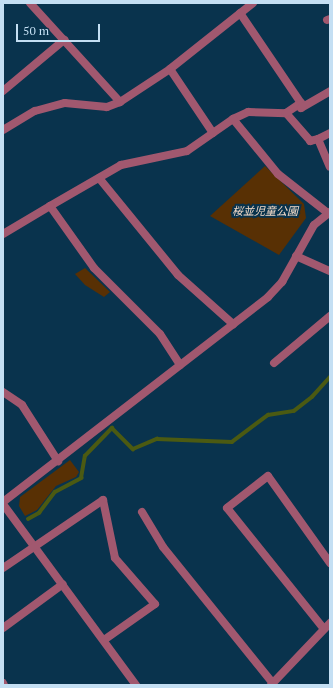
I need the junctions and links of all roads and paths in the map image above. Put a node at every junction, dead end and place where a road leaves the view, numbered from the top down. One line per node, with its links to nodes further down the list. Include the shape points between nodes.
1 (30, 3): 4 (street)
2 (253, 3): 3 (street)
3 (240, 13): 5 (street); 9 (street)
4 (64, 40): 6 (street); 8 (street)
5 (170, 69): 8 (street); 13 (street)
6 (3, 91)
7 (330, 91): 9 (street, via 301,108)
8 (120, 102): 12 (street, via 107,107 65,103 35,111)
9 (301, 103): 10 (street)
10 (286, 113): 11 (street, via 248,112); 15 (street, via 310,141)
11 (233, 119): 13 (street); 19 (street, via 278,174)
12 (3, 130)
13 (213, 133): 17 (street, via 187,151 121,165)
14 (330, 133): 15 (street)
15 (318, 139): 16 (street)
16 (330, 167)
17 (99, 178): 18 (street); 24 (street, via 178,275)
18 (50, 206): 20 (street); 26 (street, via 94,268 160,334)
19 (329, 212): 21 (street, via 314,225)
20 (3, 234)
21 (296, 256): 22 (street); 24 (street, via 282,282 268,297)
22 (330, 271)
23 (330, 316): 25 (street)
24 (233, 324): 26 (street)
25 (274, 363)
26 (180, 365): 28 (street)
27 (3, 392): 28 (street, via 22,405)
28 (58, 461): 29 (street)
29 (3, 503): 31 (street)
30 (142, 512): 38 (street, via 163,547)
31 (37, 547): 33 (street); 34 (street); 37 (street, via 103,500 115,558 155,604)
32 (330, 563): 35 (street, via 268,476 227,508)
33 (3, 568)
34 (63, 584): 36 (street); 37 (street)
35 (327, 626): 38 (street)
36 (3, 628)
37 (104, 640): 39 (street)
38 (271, 684)
39 (136, 685)

